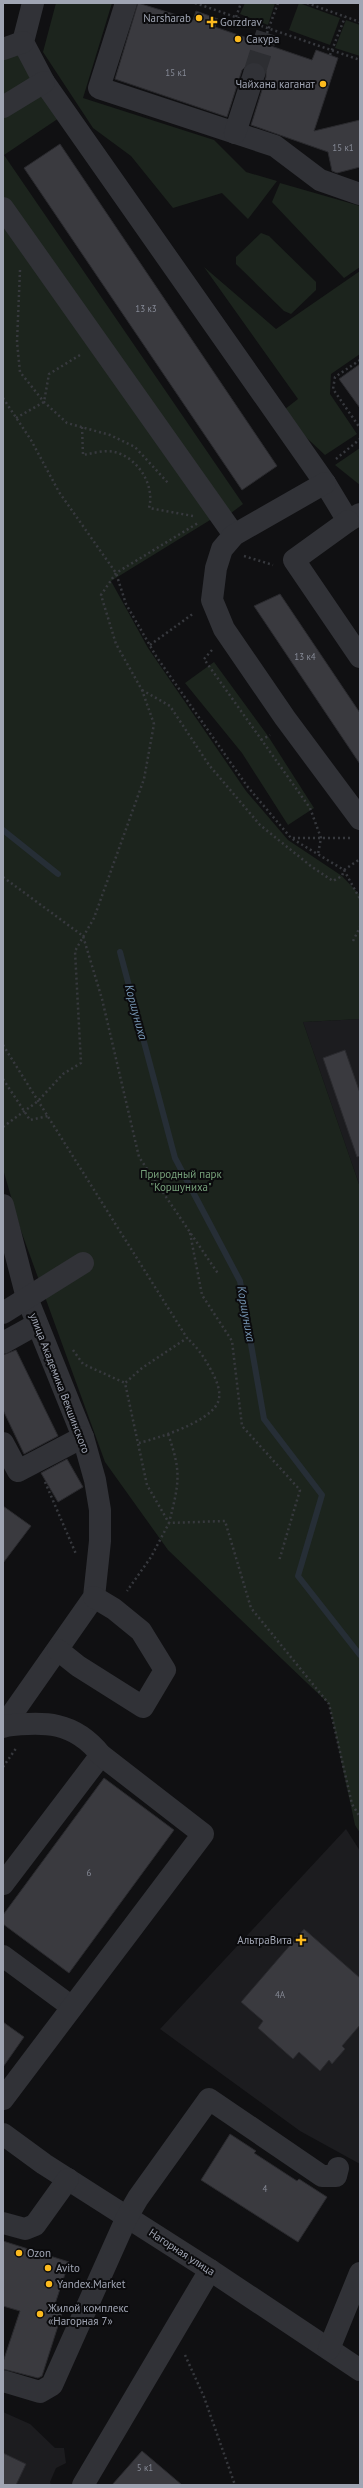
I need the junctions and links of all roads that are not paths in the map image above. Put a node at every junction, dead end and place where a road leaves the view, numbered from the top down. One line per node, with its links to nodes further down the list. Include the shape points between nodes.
1 (33, 3): 3 (street)
2 (126, 3): 8 (street, via 98,88)
3 (23, 42): 4 (street); 6 (street)
4 (3, 49)
5 (254, 74): 8 (street)
6 (44, 82): 7 (street); 11 (street)
7 (3, 107)
8 (236, 133): 9 (street, via 275,146 320,180)
9 (360, 194)
10 (3, 208): 13 (street)
11 (325, 483): 12 (street); 13 (street)
12 (354, 518): 14 (street, via 294,560)
13 (228, 542): 15 (street, via 216,568 212,600 229,636)
14 (360, 657)
15 (356, 829)
16 (3, 1205): 17 (street, улица Академика Векшинского)
17 (7, 1235): 19 (street, улица Академика Векшинского)
18 (83, 1263): 19 (street)
19 (27, 1298): 20 (street); 21 (street, улица Академика Векшинского)
20 (3, 1313)
21 (37, 1324): 22 (street); 23 (street, улица Академика Векшинского)
22 (3, 1343)
23 (83, 1437): 24 (street, via 18,1471); 25 (street, улица Академика Векшинского, via 100,1510 100,1541)
24 (3, 1443)
25 (94, 1597): 26 (street, улица Академика Векшинского); 26 (street, via 141,1630 165,1670 143,1707 78,1666)
26 (58, 1650): 27 (street, улица Академика Векшинского)
27 (3, 1727): 28 (street, via 34,1722 74,1730 91,1743)
28 (101, 1755): 29 (street); 31 (street, via 203,1834)
29 (3, 1884)
30 (3, 1956): 31 (street)
31 (72, 2007): 32 (street)
32 (3, 2099)
33 (3, 2134): 35 (street, Нагорная улица)
34 (338, 2168): 36 (street, via 336,2176 322,2176 209,2099)
35 (68, 2179): 36 (street, Нагорная улица); 37 (street, via 36,2225 25,2229)
36 (127, 2217): 38 (street, Нагорная улица); 42 (street, via 52,2385 40,2392)
37 (3, 2224)
38 (210, 2270): 40 (street, Нагорная улица); 43 (street)
39 (359, 2281): 40 (street)
40 (329, 2349): 41 (street, Нагорная улица)
41 (360, 2370)
42 (3, 2381)
43 (83, 2485)

